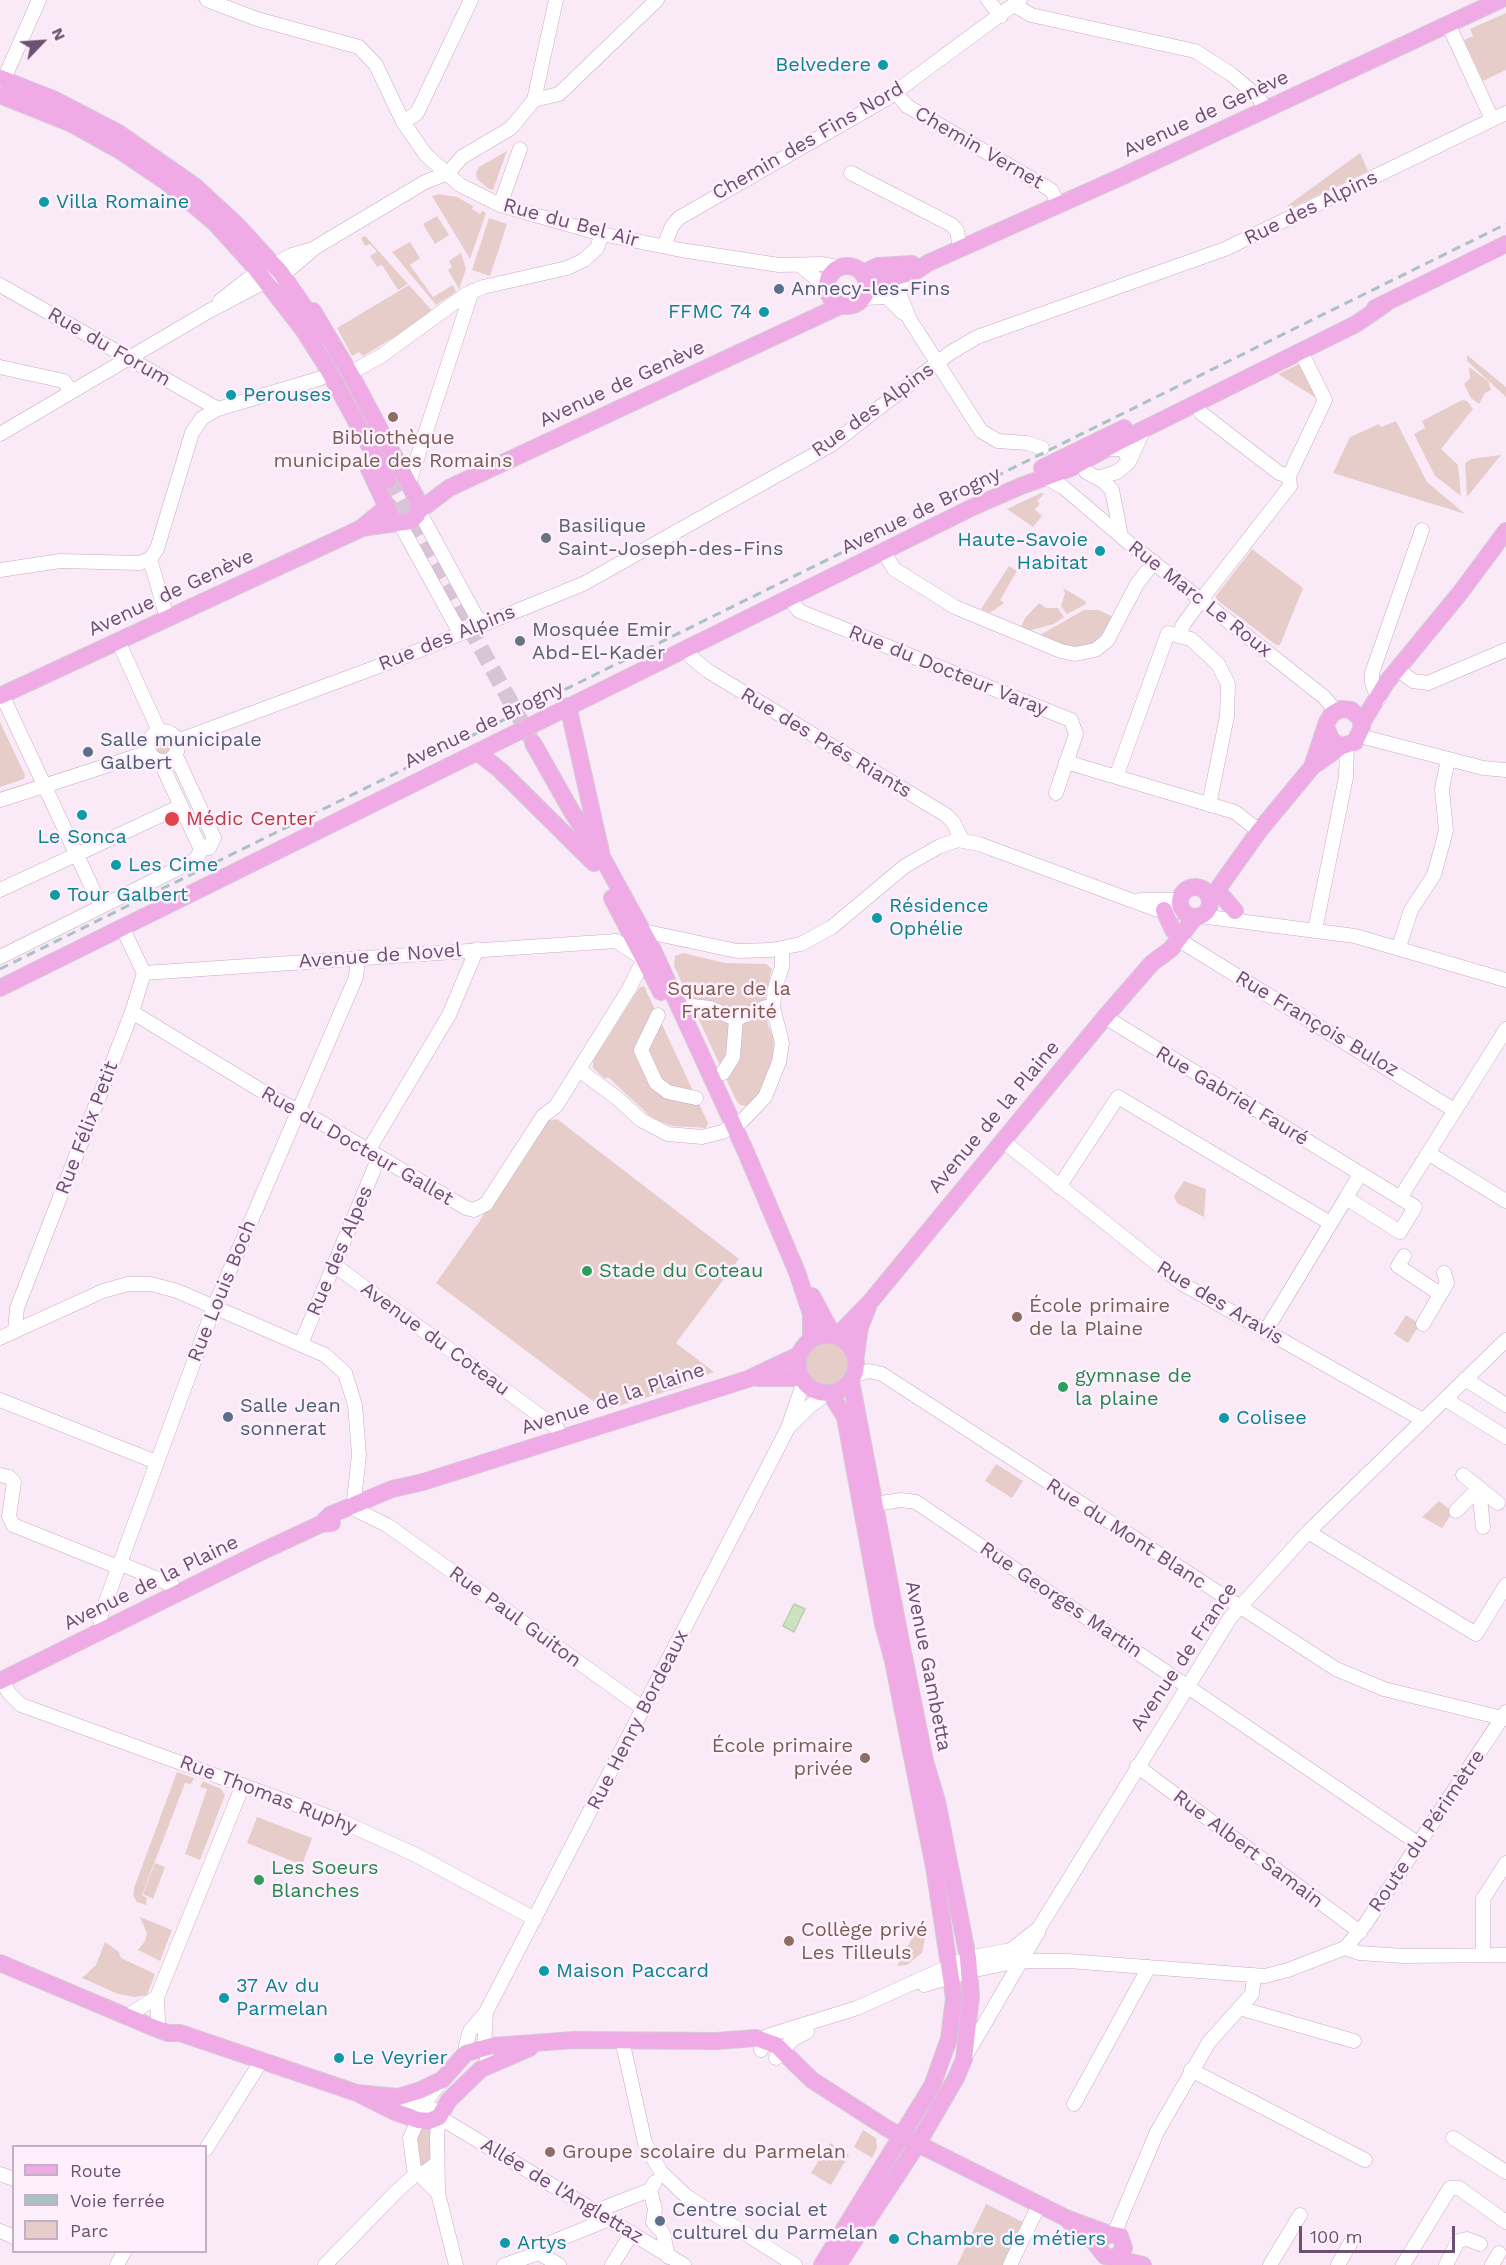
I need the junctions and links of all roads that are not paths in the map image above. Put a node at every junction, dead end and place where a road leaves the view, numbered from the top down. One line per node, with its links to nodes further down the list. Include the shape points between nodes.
1 (39, 0): 12 (street)
2 (207, 0): 19 (street, Rue du Bel Air, via 248,17 359,47 376,65)
3 (471, 0): 19 (street, via 417,113)
4 (556, 0): 11 (street)
5 (657, 0): 13 (street)
6 (988, 0): 9 (street)
7 (1500, 0): 10 (main road, Avenue de Genève)
8 (1017, 3): 9 (street, Chemin des Fins Nord); 16 (street, via 1031,15 1195,51 1231,74 1259,98)
9 (1001, 16): 14 (street, Chemin des Fins Nord)
10 (1448, 24): 16 (main road, Avenue de Genève); 18 (street)
11 (539, 82): 13 (street, via 554,88); 15 (street)
12 (1, 85): 35 (main road, via 75,110 153,154 214,203)
13 (565, 87): 15 (street, via 556,96)
14 (896, 93): 26 (street, Chemin Vernet, via 907,106 1051,190); 28 (street, Chemin des Fins Nord, via 679,218)
15 (534, 100): 22 (street, via 519,123 462,157)
16 (1265, 109): 26 (main road, Avenue de Genève)
17 (1506, 113): 18 (street, Rue des Alpins)
18 (1492, 119): 45 (street, Rue des Alpins, via 1225,249 1001,327 970,341)
19 (403, 122): 21 (street, Rue du Bel Air)
20 (520, 149): 25 (street)
21 (426, 155): 22 (street, Rue du Bel Air); 24 (street)
22 (448, 172): 24 (street); 25 (street, Rue du Bel Air, via 466,189)
23 (851, 173): 30 (street, via 952,225)
24 (425, 182): 35 (street)
25 (500, 205): 27 (street, Rue du Bel Air)
26 (1059, 205): 30 (main road, Avenue de Genève)
27 (602, 234): 28 (street, Rue du Bel Air); 38 (street, via 594,253 573,266)
28 (664, 246): 32 (street, Rue du Bel Air, via 735,260)
29 (1505, 248): 40 (main road, Avenue de Brogny)
30 (960, 249): 31 (main road, Avenue de Genève)
31 (928, 263): 34 (main road, Avenue de Genève); 37 (main road, Avenue de Genève, via 878,266)
32 (802, 267): 33 (street, Rue du Bel Air); 39 (street)
33 (838, 267): 37 (main road, via 850,265); 39 (main road, via 830,275)
34 (906, 274): 37 (main road, Avenue de Genève); 42 (street, via 899,293)
35 (270, 277): 41 (main road); 44 (street, via 234,289 209,310); 47 (main road)
36 (0, 285): 44 (street, Rue du Forum)
37 (865, 285): 39 (main road, via 854,305); 42 (street, via 888,297)
38 (472, 291): 48 (street, via 381,356); 62 (street, via 411,477)
39 (833, 295): 62 (main road, Avenue de Genève, via 814,318 448,488)
40 (1385, 304): 43 (main road, Avenue de Brogny); 51 (main road, Avenue de Brogny)
41 (305, 308): 47 (main road); 48 (main road, via 313,311)
42 (910, 320): 45 (street)
43 (1301, 352): 50 (main road, Avenue de Brogny); 59 (street, via 1324,400)
44 (130, 357): 49 (street); 52 (street, Rue du Forum)
45 (938, 363): 55 (street, via 987,437); 81 (street, Rue des Alpins, via 831,446 583,584)
46 (0, 367): 49 (street, via 64,381)
47 (323, 371): 52 (street); 60 (main road); 64 (main road)
48 (350, 373): 62 (main road)
49 (71, 392): 54 (street)
50 (1196, 403): 53 (main road, Avenue de Brogny); 59 (street, via 1202,413 1279,473)
51 (1167, 408): 53 (main road); 58 (main road, Avenue de Brogny, via 1079,450)
52 (218, 409): 74 (street, via 205,415 195,428 157,549)
53 (1144, 429): 56 (main road, Avenue de Brogny); 57 (street)
54 (0, 434)
55 (1042, 448)
56 (1109, 448): 57 (street, via 1124,449); 58 (main road, Avenue de Brogny)
57 (1129, 462): 58 (street, via 1117,472)
58 (1065, 475): 61 (main road, Avenue de Brogny); 61 (street); 63 (street, via 1109,486); 65 (street, Rue Marc Le Roux)
59 (1289, 476): 79 (street, via 1289,488)
60 (388, 480)
61 (1021, 486): 73 (main road, Avenue de Brogny)
62 (413, 495): 64 (main road, via 397,493); 66 (main road, via 411,521); 81 (street, via 476,616)
63 (1111, 500): 65 (street); 67 (street); 71 (street)
64 (388, 506): 66 (main road, via 392,518); 68 (main road, Avenue de Genève)
65 (1091, 511): 67 (street, Rue Marc Le Roux)
66 (399, 522): 68 (main road, Avenue de Genève); 81 (street)
67 (1108, 525): 71 (street, Rue Marc Le Roux)
68 (360, 529): 80 (main road, Avenue de Genève)
69 (1422, 530): 87 (street, via 1372,673)
70 (1506, 531): 77 (main road, Avenue de la Plaine)
71 (1121, 536): 75 (street, Rue Marc Le Roux)
72 (1506, 547): 77 (main road, Avenue de la Plaine)
73 (883, 551): 75 (street, via 894,569 955,607 1075,654 1095,650 1107,641 1137,584); 78 (main road, Avenue de Brogny)
74 (150, 559): 76 (street, via 60,561); 80 (street)
75 (1154, 562): 79 (street, Rue Marc Le Roux)
76 (0, 570)
77 (1460, 593): 86 (main road, Avenue de la Plaine)
78 (789, 598): 84 (main road, Avenue de Brogny); 101 (street, Rue du Docteur Varay, via 799,611 1069,718 1076,730)
79 (1201, 600): 82 (street); 90 (street, Rue Marc Le Roux)
80 (167, 618): 83 (main road, Avenue de Genève)
81 (472, 628): 96 (street, Rue des Alpins)
82 (1179, 636): 105 (street, via 1168,633); 109 (street, via 1191,639 1218,664 1228,684 1227,716)
83 (118, 641): 88 (main road, Avenue de Genève); 92 (street)
84 (686, 648): 89 (main road, Avenue de Brogny); 112 (street, Rue des Prés Riants, via 708,671 946,815)
85 (1506, 650): 86 (street, via 1428,683 1413,681)
86 (1397, 669): 87 (main road, Avenue de la Plaine)
87 (1379, 692): 90 (main road, Avenue de la Plaine); 93 (main road, Avenue de la Plaine)
88 (1, 696): 106 (street)
89 (568, 706): 94 (main road, Avenue de Brogny); 115 (main road)
90 (1343, 711): 91 (main road, Avenue de la Plaine, via 1329,718); 93 (main road)
91 (1326, 727): 93 (main road, via 1332,741); 102 (main road, Avenue de la Plaine)
92 (159, 731): 96 (street, via 170,733); 97 (street, via 149,739)
93 (1353, 738): 99 (street); 102 (main road, Avenue de la Plaine); 125 (street)
94 (499, 741): 98 (main road, Avenue de Brogny); 103 (main road)
95 (533, 742): 115 (main road, via 572,812)
96 (176, 748): 100 (street, via 167,760); 113 (street, via 214,838 212,846)
97 (149, 752): 100 (street); 106 (street)
98 (477, 752): 103 (main road); 124 (main road, Avenue de Brogny)
99 (1448, 759): 104 (street); 129 (street, via 1442,789 1446,827 1440,851 1432,879 1409,914)
100 (160, 761): 110 (street)
101 (1066, 762): 105 (street); 107 (street, Rue du Docteur Varay)
102 (1312, 766): 111 (main road, Avenue de la Plaine)
103 (500, 770): 115 (main road)
104 (1506, 770)
105 (1116, 777): 109 (street)
106 (44, 786): 108 (street); 114 (street)
107 (1056, 793)
108 (0, 800)
109 (1209, 805): 111 (street, via 1239,814)
110 (181, 806): 113 (street); 114 (street)
111 (1259, 831): 119 (main road, Avenue de la Plaine)
112 (962, 840): 117 (street); 130 (street, via 943,845 905,866 824,933)
113 (203, 848): 118 (street, via 195,860)
114 (76, 854): 116 (street); 118 (street)
115 (592, 858): 122 (main road); 126 (main road)
116 (0, 890)
117 (1137, 901): 119 (street); 120 (street)
118 (99, 902): 132 (street)
119 (1198, 904): 120 (street); 121 (main road); 123 (street); 127 (main road, Avenue de la Plaine)
120 (1164, 910): 127 (main road)
121 (1235, 911): 123 (street)
122 (625, 922): 128 (street); 134 (main road)
123 (1279, 925): 125 (street)
124 (122, 927): 135 (street); 138 (main road, Avenue de Brogny)
125 (1315, 930): 129 (street)
126 (643, 931): 130 (street, via 737,951); 152 (main road)
127 (1176, 935): 144 (main road, Avenue de la Plaine); 151 (street, Rue François Buloz)
128 (616, 941): 131 (street, Avenue de Novel); 134 (street)
129 (1399, 947): 137 (street)
130 (782, 948): 152 (street, via 782,968 773,998 782,1043 778,1070 759,1105)
131 (477, 949): 133 (street, Avenue de Novel); 155 (street, Rue des Alpes, via 449,1016)
132 (0, 957)
133 (358, 958): 135 (street, Avenue de Novel); 150 (street, Rue Louis Boch, via 356,977)
134 (644, 959): 136 (main road); 139 (street, Rue du Docteur Gallet)
135 (144, 973): 142 (street, Rue Félix Petit)
136 (652, 976): 139 (street, Rue du Docteur Gallet); 152 (main road)
137 (1506, 980)
138 (0, 988)
139 (629, 989): 147 (street, Rue du Docteur Gallet)
140 (693, 1006): 145 (street, via 710,1008)
141 (766, 1007): 145 (street)
142 (132, 1012): 150 (street, Rue du Docteur Gallet); 170 (street, Rue Félix Petit, via 17,1308)
143 (658, 1015): 149 (street, via 641,1050 656,1083 668,1092)
144 (1105, 1017): 153 (main road, Avenue de la Plaine); 156 (street, Rue Gabriel Fauré)
145 (736, 1019): 148 (street, via 733,1057)
146 (1506, 1029): 151 (street)
147 (579, 1070): 152 (street, via 660,1131 693,1138); 155 (street, Rue du Docteur Gallet, via 556,1106 543,1116 486,1204 478,1209 466,1208)
148 (723, 1073)
149 (696, 1098)
150 (298, 1110): 155 (street, Rue du Docteur Gallet); 168 (street, Rue Louis Boch)
151 (1454, 1110): 154 (street)
152 (729, 1128): 164 (main road)
153 (1003, 1141): 157 (street, Rue des Aravis); 167 (main road, Avenue de la Plaine)
154 (1428, 1153): 159 (street); 160 (street)
155 (374, 1154): 163 (street, Rue des Alpes)
156 (1360, 1174): 158 (street); 159 (street, Rue Gabriel Fauré)
157 (1059, 1187): 161 (street, via 1118,1097); 171 (street, Rue des Aravis, via 1175,1280)
158 (1346, 1198): 159 (street, via 1400,1232 1415,1207); 161 (street)
159 (1400, 1198)
160 (1506, 1201)
161 (1330, 1223): 171 (street)
162 (1404, 1256): 166 (street, via 1398,1266)
163 (334, 1266): 176 (street, Rue des Alpes); 190 (street, Avenue du Coteau, via 557,1428)
164 (798, 1272): 172 (main road); 173 (main road, via 811,1314)
165 (1444, 1273): 166 (street, via 1447,1283)
166 (1440, 1294): 169 (street)
167 (871, 1301): 172 (main road, Avenue de la Plaine); 178 (main road, Avenue de la Plaine, via 860,1328)
168 (214, 1307): 170 (street, via 159,1285 128,1284 90,1296); 176 (street); 191 (street, Rue Louis Boch)
169 (1423, 1324)
170 (15, 1331): 174 (street)
171 (1265, 1332): 187 (street, Rue des Aravis)
172 (835, 1335): 173 (main road); 178 (main road, via 846,1341)
173 (811, 1339): 177 (main road)
174 (0, 1340)
175 (1506, 1340): 182 (street, Avenue de France)
176 (302, 1344): 194 (street, via 336,1362 348,1379 358,1430)
177 (800, 1355): 180 (main road, Avenue de la Plaine); 181 (main road, via 798,1365)
178 (856, 1355): 179 (main road)
179 (853, 1378): 183 (main road, via 843,1388); 198 (main road, Avenue Gambetta); 207 (street, Rue du Mont Blanc, via 869,1371 882,1374)
180 (748, 1379): 181 (main road, Avenue de la Plaine); 190 (main road, Avenue de la Plaine)
181 (803, 1379): 183 (main road, via 812,1389); 188 (street, Rue Henry Bordeaux)
182 (1466, 1379): 184 (street, Avenue de France); 186 (street)
183 (829, 1393): 188 (street, Rue Henry Bordeaux); 225 (main road, Avenue Gambetta, via 845,1417 943,1917)
184 (1445, 1399): 187 (street, Avenue de France); 189 (street)
185 (0, 1400): 191 (street)
186 (1506, 1405)
187 (1423, 1420): 203 (street, Avenue de France)
188 (788, 1428): 211 (street, Rue Henry Bordeaux)
189 (1506, 1437)
190 (561, 1438): 196 (main road, Avenue de la Plaine)
191 (156, 1462): 204 (street, Rue Louis Boch)
192 (0, 1475): 204 (street, via 14,1482 9,1516 13,1525)
193 (1463, 1475): 195 (street)
194 (357, 1481): 196 (street, Rue Paul Guiton); 199 (street)
195 (1479, 1488): 197 (street); 200 (street); 202 (street)
196 (373, 1501): 199 (main road, Avenue de la Plaine); 201 (street, Rue Paul Guiton)
197 (1498, 1503)
198 (874, 1504): 210 (street, Rue Georges Martin, via 916,1502); 225 (main road, Avenue Gambetta)
199 (356, 1508): 201 (street, Rue Paul Guiton); 206 (main road, Avenue de la Plaine)
200 (1456, 1511)
201 (387, 1525): 211 (street, Rue Paul Guiton)
202 (1483, 1527)
203 (1308, 1533): 205 (street, via 1476,1634); 207 (street, Avenue de France)
204 (118, 1565): 206 (street, via 172,1585); 208 (street, Rue Louis Boch, via 101,1615)
205 (1506, 1585)
206 (176, 1594): 208 (main road, Avenue de la Plaine)
207 (1238, 1608): 210 (street, Avenue de France); 212 (street, Rue du Mont Blanc, via 1354,1678 1384,1689)
208 (104, 1629): 209 (main road, Avenue de la Plaine)
209 (1, 1681): 214 (street, Rue Thomas Ruphy, via 21,1705)
210 (1186, 1685): 213 (street, Avenue de France); 215 (street, Rue Georges Martin)
211 (644, 1709): 217 (street, Rue Henry Bordeaux)
212 (1505, 1716): 215 (street, Route du Périmètre)
213 (1137, 1766): 218 (street, Rue Albert Samain); 220 (street, Avenue de France)
214 (243, 1785): 217 (street, Rue Thomas Ruphy, via 384,1840); 229 (street)
215 (1419, 1844): 218 (street, Route du Périmètre)
216 (1506, 1863): 221 (street, via 1483,1899)
217 (535, 1919): 231 (street, Rue Henry Bordeaux)
218 (1360, 1932): 219 (street, Route du Périmètre)
219 (1345, 1948): 221 (street, via 1396,1956); 228 (street, via 1280,1973)
220 (1021, 1953): 224 (street); 225 (street); 242 (street, Avenue de France)
221 (1483, 1955): 222 (street)
222 (1506, 1955)
223 (0, 1963): 227 (main road)
224 (1149, 1967): 228 (street); 249 (street)
225 (960, 1968): 233 (street); 242 (main road, Avenue de France, via 971,1996); 247 (main road, via 949,2039)
226 (0, 1971): 227 (main road)
227 (27, 1976): 232 (main road)
228 (1254, 1976): 230 (street, via 1252,1994)
229 (157, 1997): 232 (street); 234 (street)
230 (1239, 2008): 237 (street); 245 (street)
231 (486, 2012): 239 (street, Rue Henry Bordeaux); 241 (street, Rue Henry Bordeaux, via 471,2031)
232 (127, 2013): 234 (main road); 235 (main road, via 130,2019 168,2033)
233 (835, 2016): 240 (street); 240 (street)
234 (158, 2022): 235 (main road)
235 (180, 2033): 243 (main road)
236 (622, 2040): 238 (main road); 240 (main road, via 745,2037); 260 (street, via 645,2143)
237 (1354, 2042)
238 (539, 2043): 239 (main road); 244 (main road)
239 (484, 2047): 241 (main road); 244 (street, Rue Henry Bordeaux)
240 (771, 2049): 253 (main road, via 840,2101)
241 (466, 2053): 246 (main road)
242 (963, 2059): 256 (main road, Avenue de France)
243 (262, 2060): 250 (main road); 257 (street)
244 (489, 2065): 251 (main road, via 455,2094)
245 (1191, 2070): 258 (street); 274 (street, via 1154,2138)
246 (442, 2080): 248 (street); 250 (main road)
247 (927, 2096): 253 (main road); 256 (main road, via 930,2105)
248 (425, 2104): 250 (street); 251 (street, Allée de l'Anglettaz); 252 (street)
249 (1074, 2104)
250 (396, 2105): 252 (main road); 254 (street)
251 (439, 2117): 252 (main road); 259 (street); 267 (street, Allée de l'Anglettaz)
252 (418, 2120): 254 (street)
253 (901, 2137): 256 (main road); 263 (main road); 284 (main road)
254 (410, 2138): 262 (street, via 411,2164)
255 (1453, 2138): 261 (street)
256 (917, 2145): 263 (main road, Avenue de France); 266 (main road)
257 (207, 2147)
258 (1365, 2160)
259 (437, 2163): 262 (street); 265 (street)
260 (661, 2172): 264 (street); 283 (street, via 678,2190)
261 (1506, 2172)
262 (416, 2174): 265 (street); 277 (street)
263 (894, 2179): 285 (main road, Avenue de France)
264 (650, 2190): 267 (street); 276 (street, via 655,2209 653,2222 663,2233)
265 (438, 2193): 278 (street)
266 (1039, 2205): 274 (main road, via 1066,2218); 286 (street)
267 (596, 2211): 269 (street, Allée de l'Anglettaz)
268 (1300, 2216): 289 (street)
269 (609, 2219): 271 (street, Allée de l'Anglettaz); 275 (street, via 550,2243)
270 (1506, 2222): 291 (street, via 1459,2188 1450,2188)
271 (633, 2233): 276 (street, Allée de l'Anglettaz); 281 (street)
272 (1352, 2240): 290 (street)
273 (1480, 2244): 292 (street, via 1467,2239 1458,2241)
274 (1110, 2249): 287 (main road); 288 (main road)
275 (539, 2253): 279 (street); 280 (street)
276 (669, 2260): 282 (street, Allée de l'Anglettaz)
277 (325, 2265)
278 (456, 2265)
279 (504, 2265)
280 (557, 2265)
281 (612, 2265)
282 (684, 2265)
283 (795, 2265)
284 (822, 2265)
285 (838, 2265)
286 (1010, 2265)
287 (1143, 2265)
288 (1148, 2265)
289 (1270, 2265)
290 (1338, 2265)
291 (1403, 2265)
292 (1446, 2265)

